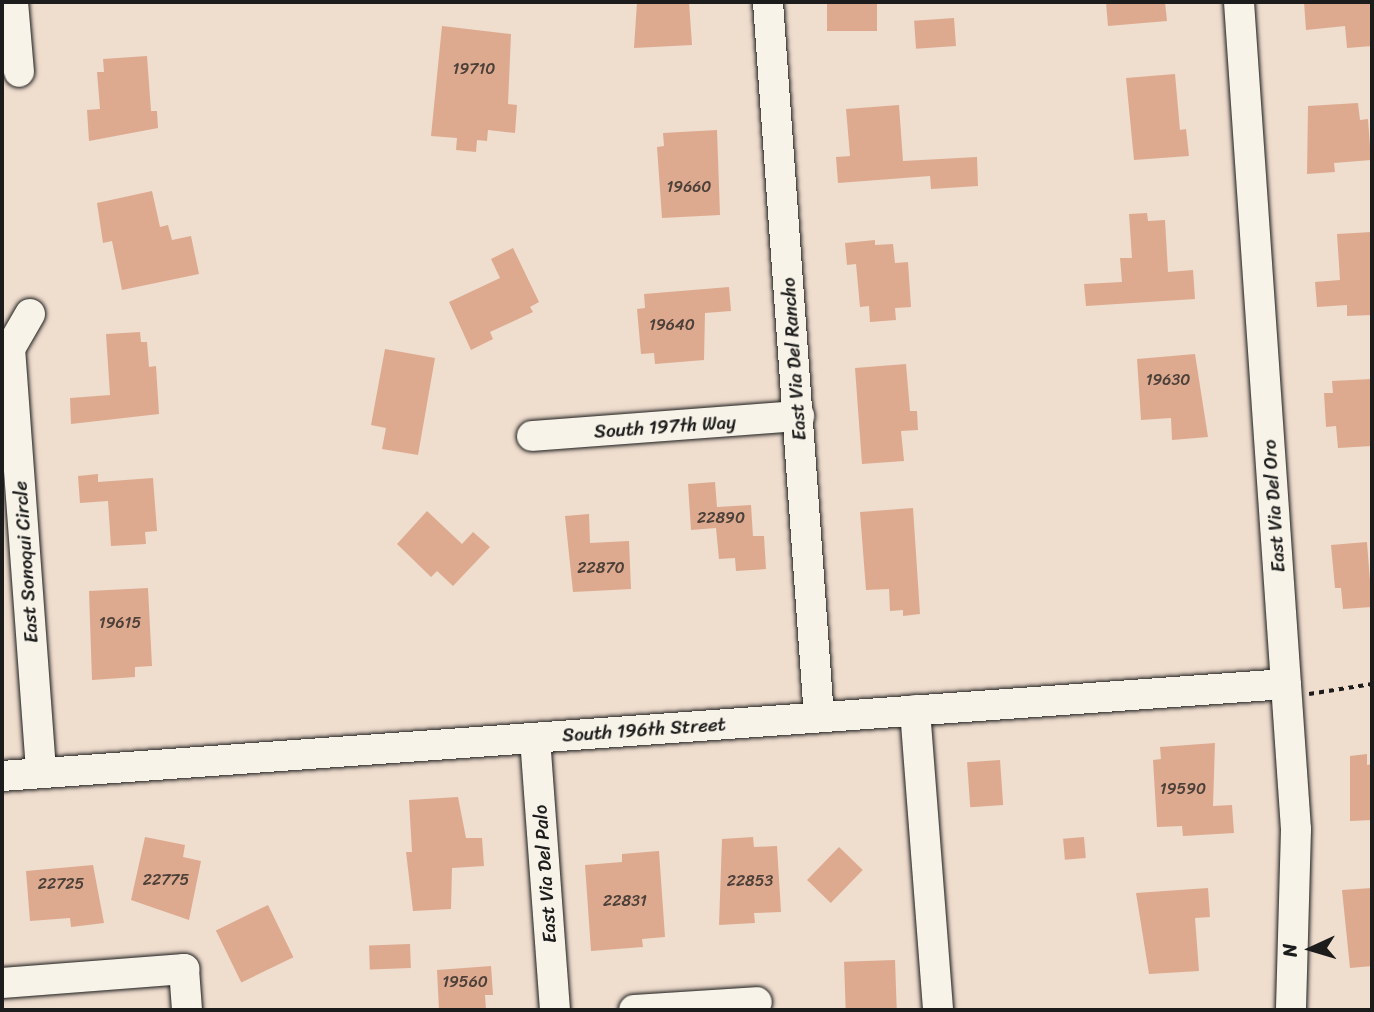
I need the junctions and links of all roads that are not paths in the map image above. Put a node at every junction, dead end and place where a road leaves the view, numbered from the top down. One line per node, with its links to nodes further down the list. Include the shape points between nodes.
1 (13, 2): 4 (street)
2 (768, 2): 6 (street, East Via Del Rancho)
3 (1239, 2): 8 (street, East Via Del Oro)
4 (19, 72)
5 (30, 314): 12 (street, East Sonoqui Circle, via 10,348)
6 (799, 416): 7 (street, South 197th Way); 10 (street, East Via Del Rancho)
7 (532, 436)
8 (1286, 690): 9 (street, South 196th Street); 20 (street, East Via Del Oro, via 1296,828)
9 (915, 710): 10 (street, South 196th Street); 19 (street)
10 (819, 717): 11 (street, South 196th Street)
11 (534, 738): 12 (street, South 196th Street); 17 (street, East Via Del Palo)
12 (41, 773): 13 (street, South 196th Street)
13 (2, 776)
14 (2, 983): 16 (street, via 184,969)
15 (758, 1002): 18 (street)
16 (187, 1010)
17 (555, 1010)
18 (634, 1010)
19 (939, 1010)
20 (1291, 1010)

